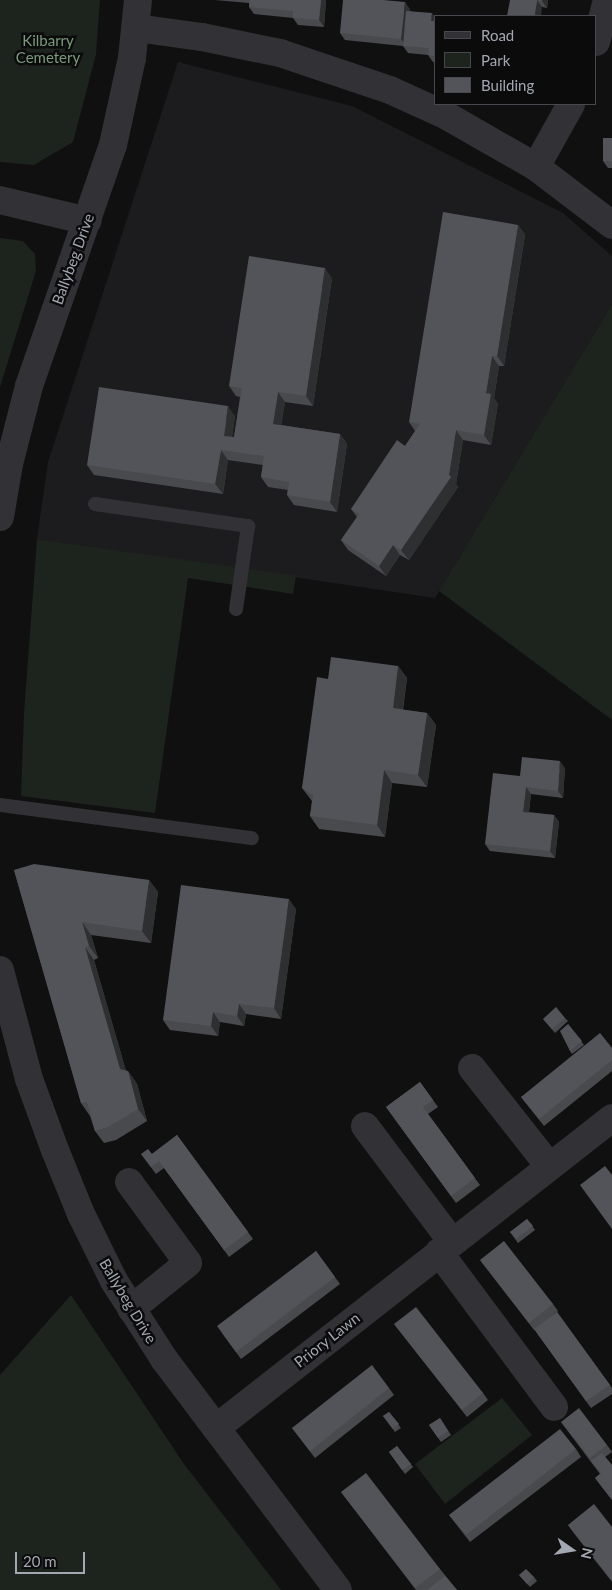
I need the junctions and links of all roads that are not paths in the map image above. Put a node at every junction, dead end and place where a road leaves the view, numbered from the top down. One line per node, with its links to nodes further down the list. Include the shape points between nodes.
1 (138, 0): 3 (street, Ballybeg Drive)
2 (607, 0): 4 (street)
3 (136, 28): 6 (street, via 226,41 341,71 447,116); 8 (street, Ballybeg Drive, via 120,117)
4 (597, 38)
5 (570, 105): 6 (street)
6 (536, 167): 9 (street)
7 (0, 200): 8 (street)
8 (88, 221): 11 (street, Ballybeg Drive, via 29,386 9,464)
9 (612, 226)
10 (95, 504): 12 (lane, via 248,526)
11 (0, 517)
12 (236, 609)
13 (0, 805): 14 (lane)
14 (252, 838)
15 (0, 970): 22 (street, Ballybeg Drive, via 29,1078 54,1150 94,1242)
16 (472, 1068): 19 (street)
17 (612, 1118): 19 (street, Priory Lawn)
18 (365, 1126): 21 (street)
19 (549, 1166): 21 (street, Priory Lawn)
20 (129, 1182): 22 (street, via 188,1263)
21 (446, 1247): 23 (street); 24 (street, Priory Lawn)
22 (131, 1309): 24 (street, Ballybeg Drive)
23 (554, 1408)
24 (216, 1428): 25 (street, Ballybeg Drive)
25 (338, 1590)

